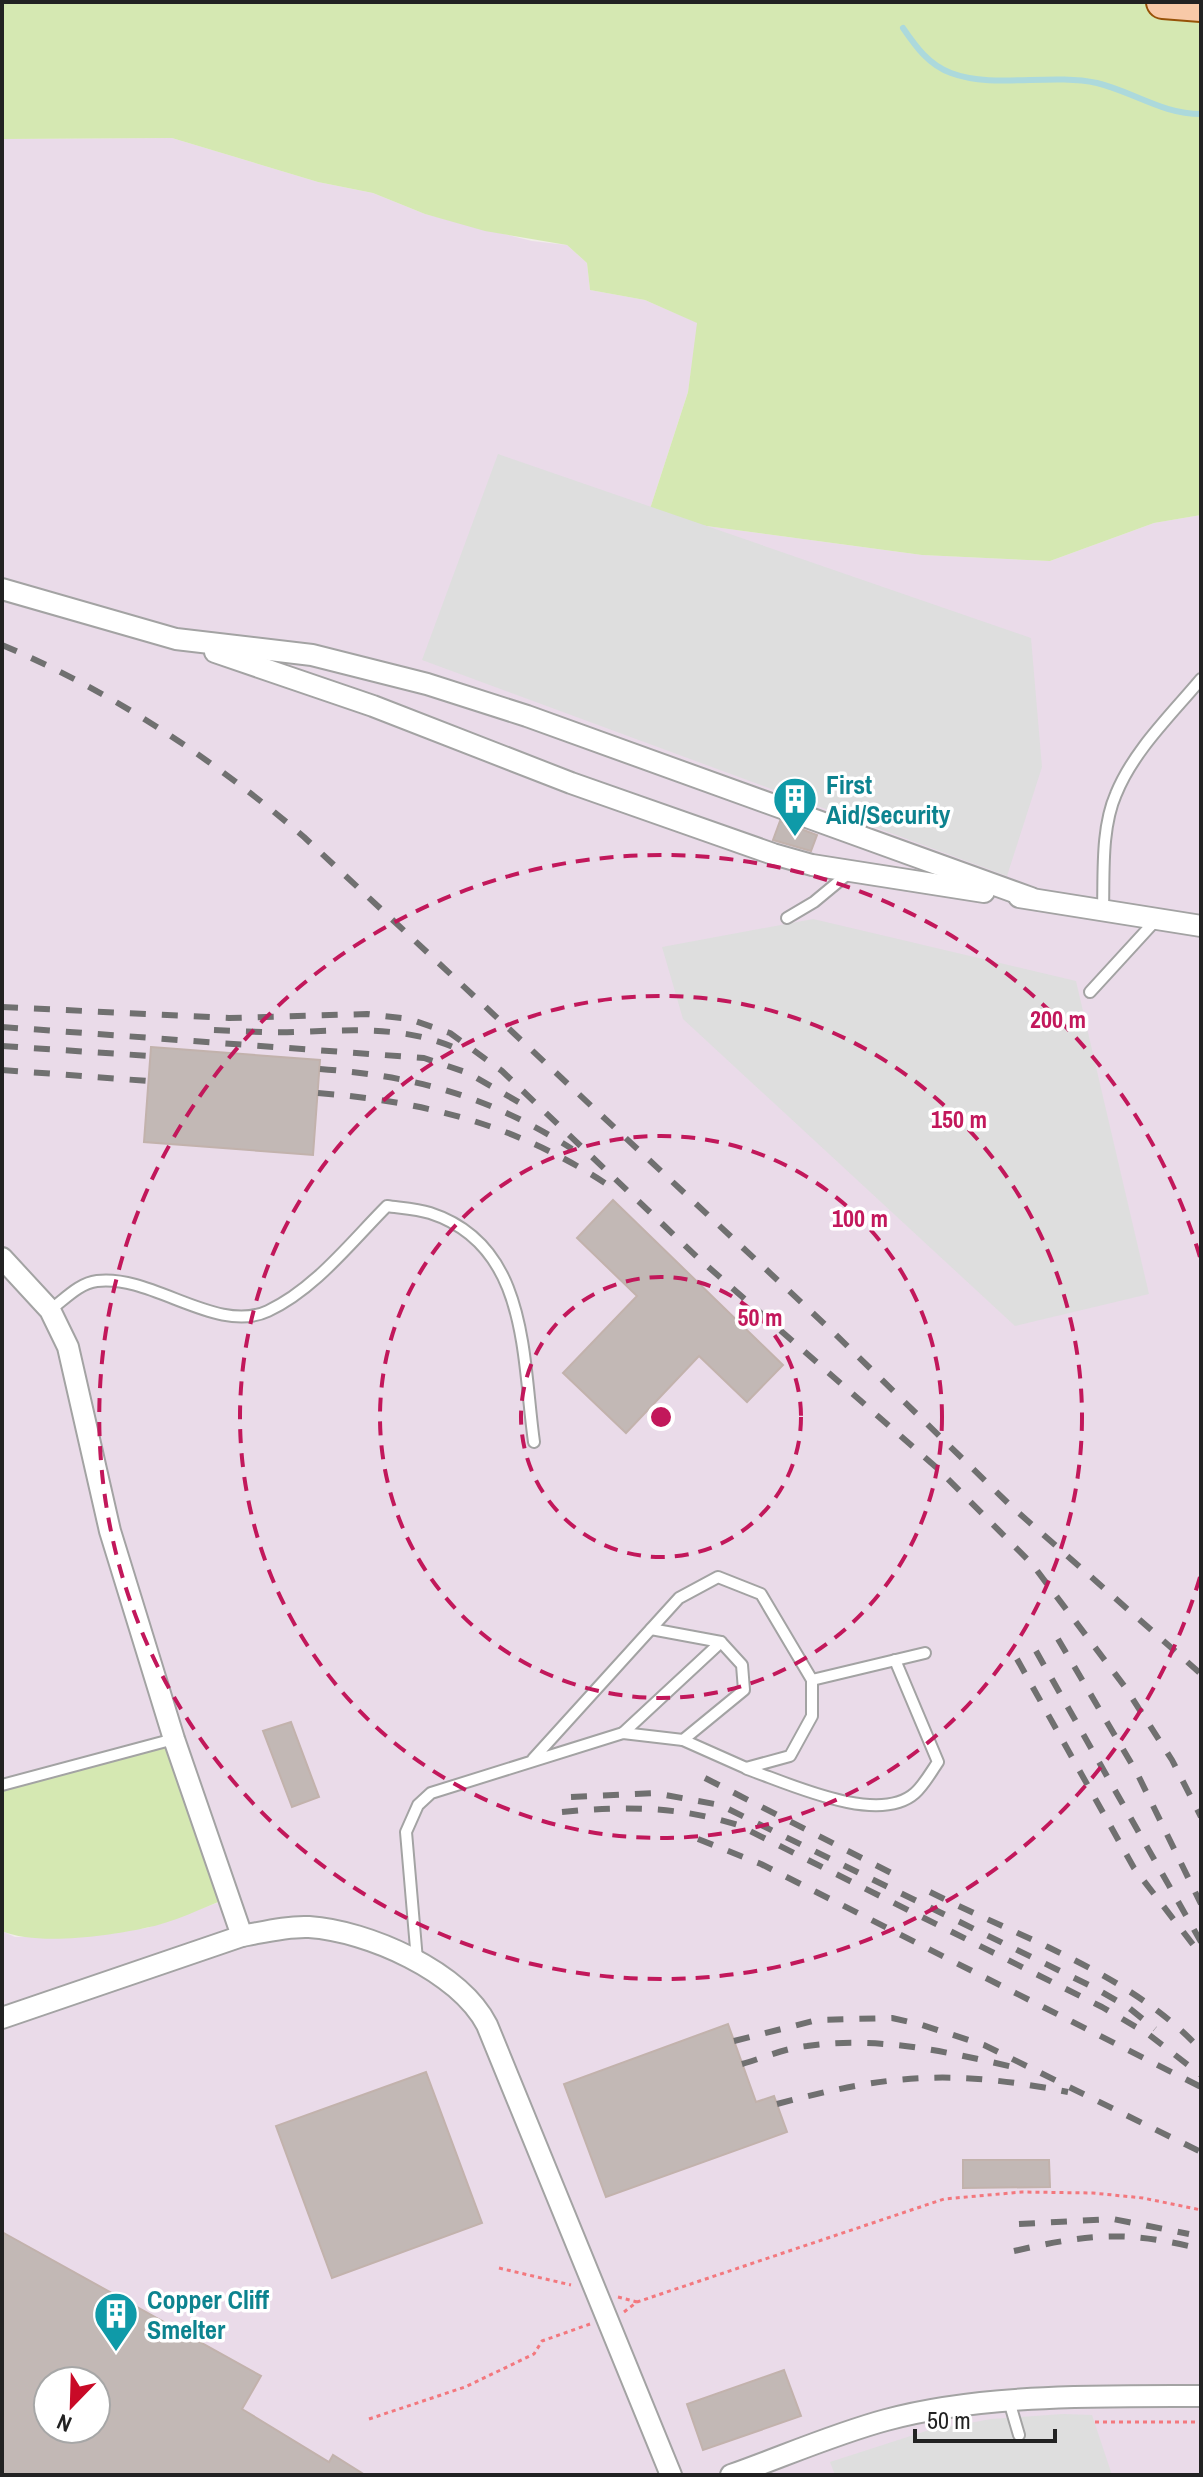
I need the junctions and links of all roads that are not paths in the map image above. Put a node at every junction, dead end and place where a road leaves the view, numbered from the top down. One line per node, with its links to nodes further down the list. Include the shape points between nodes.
1 (1163, 2): 2 (main road)
2 (1201, 5)
3 (2, 589): 4 (street)
4 (175, 639): 6 (street, via 773,854); 7 (street, via 312,655 427,684)
5 (1201, 679): 8 (lane, via 1131,765 1114,796)
6 (851, 872): 7 (street); 9 (lane)
7 (1031, 898): 8 (street)
8 (1103, 910): 10 (street)
9 (787, 918)
10 (1157, 919): 11 (street); 12 (lane)
11 (1201, 926)
12 (1090, 992)
13 (2, 1258): 14 (street)
14 (50, 1310): 15 (lane, via 96,1281 136,1284 215,1313 266,1312 303,1289 387,1206 430,1213 471,1235 503,1273 514,1298); 22 (street, via 68,1347 110,1531)
15 (534, 1442)
16 (651, 1629): 17 (lane); 20 (lane, via 679,1598 718,1577 761,1594); 24 (lane)
17 (721, 1642): 21 (lane); 23 (lane, via 742,1665 744,1690)
18 (925, 1653): 19 (lane)
19 (895, 1660): 20 (lane); 25 (lane, via 938,1762 915,1794 881,1808)
20 (812, 1680): 25 (lane, via 812,1716 790,1756)
21 (623, 1733): 23 (lane); 24 (lane)
22 (174, 1739): 26 (lane); 27 (street)
23 (683, 1740): 25 (lane)
24 (533, 1759): 28 (lane, via 431,1793 418,1805 406,1832)
25 (746, 1768)
26 (2, 1785)
27 (242, 1936): 28 (street, via 327,1929); 29 (street)
28 (417, 1960): 33 (street, via 478,2007)
29 (2, 2018)
30 (1201, 2396): 31 (street)
31 (1009, 2401): 32 (lane); 34 (street, via 886,2419)
32 (1019, 2435)
33 (671, 2475)
34 (731, 2475)

